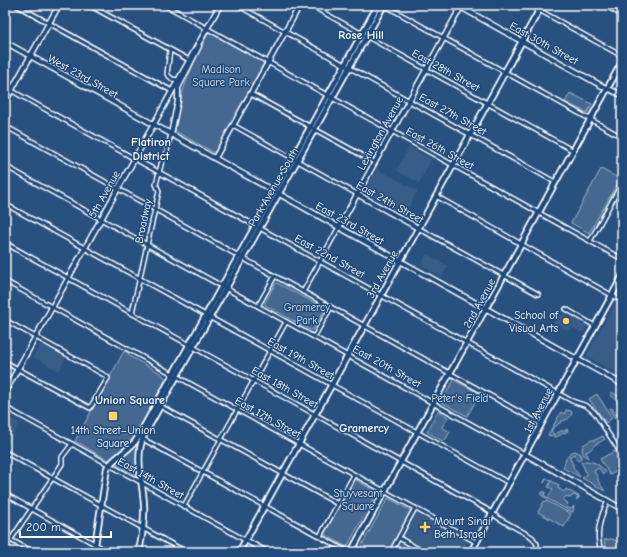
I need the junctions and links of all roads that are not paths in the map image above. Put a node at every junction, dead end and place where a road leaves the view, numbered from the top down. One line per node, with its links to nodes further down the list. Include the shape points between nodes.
1 (16, 5): 16 (street)
2 (59, 5): 16 (main road)
3 (89, 5): 24 (street)
4 (165, 5): 17 (street, East 26th Street)
5 (220, 5): 17 (main road, 5th Avenue)
6 (237, 5): 18 (street, East 27th Street)
7 (300, 5): 18 (main road)
8 (310, 5): 19 (street, East 28th Street)
9 (378, 5): 19 (main road, Park Avenue South)
10 (384, 5): 20 (main road, Park Avenue South); 21 (street)
11 (530, 5): 14 (main road)
12 (604, 5): 15 (street)
13 (460, 6): 21 (main road, Lexington Avenue); 22 (main road, East 30th Street)
14 (540, 7): 22 (main road, 3rd Avenue); 26 (street)
15 (622, 15)
16 (49, 23): 25 (main road); 38 (street)
17 (207, 29): 27 (main road, 5th Avenue); 29 (street, East 26th Street)
18 (285, 32): 29 (main road); 30 (street, East 27th Street)
19 (362, 33): 20 (street, East 28th Street); 30 (main road, Park Avenue South)
20 (367, 36): 31 (main road, Park Avenue South); 32 (street, East 28th Street)
21 (443, 38): 32 (main road, Lexington Avenue); 33 (street)
22 (522, 41): 33 (main road, 3rd Avenue); 36 (main road, East 30th Street)
23 (5, 42): 25 (main road, West 23rd Street)
24 (170, 50): 27 (street); 34 (street, via 167,73 172,79)
25 (30, 56): 37 (main road); 47 (main road, West 23rd Street)
26 (622, 56)
27 (190, 61): 34 (main road, 5th Avenue); 52 (main road, via 178,88)
28 (622, 62): 36 (main road, 2nd Avenue)
29 (268, 63): 39 (main road); 41 (street, East 26th Street)
30 (344, 65): 31 (street, East 27th Street); 41 (main road, Park Avenue South)
31 (349, 67): 42 (main road, Park Avenue South); 43 (street, East 27th Street)
32 (426, 69): 43 (main road, Lexington Avenue); 45 (street, East 28th Street)
33 (504, 72): 45 (main road, 3rd Avenue); 46 (street)
34 (178, 80): 38 (main road, 5th Avenue)
35 (5, 87): 37 (street, East 22nd Street)
36 (608, 88): 40 (main road, East 30th Street); 46 (main road, 2nd Avenue)
37 (12, 90): 44 (main road); 56 (street, East 22nd Street)
38 (172, 91): 47 (main road, 5th Avenue)
39 (251, 94): 48 (main road); 50 (street)
40 (622, 95)
41 (327, 96): 42 (street, East 26th Street); 50 (main road, Park Avenue South)
42 (332, 98): 50 (main road, Park Avenue South); 51 (street, East 26th Street)
43 (409, 100): 51 (main road, Lexington Avenue); 53 (street, East 27th Street)
44 (5, 102)
45 (487, 103): 53 (main road, 3rd Avenue); 55 (street, East 28th Street)
46 (590, 119): 54 (street); 55 (main road, 2nd Avenue)
47 (153, 125): 52 (main road, East 23rd Street); 56 (main road, 5th Avenue)
48 (233, 125): 57 (main road); 58 (street, East 24th Street)
49 (5, 126): 65 (street)
50 (312, 128): 58 (main road, Park Avenue South); 59 (street)
51 (392, 131): 59 (main road, Lexington Avenue); 60 (street, East 26th Street)
52 (171, 134): 57 (main road, East 23rd Street); 62 (street, Broadway)
53 (470, 134): 60 (main road, 3rd Avenue); 63 (street, East 27th Street)
54 (622, 137)
55 (572, 150): 63 (main road, 2nd Avenue)
56 (134, 158): 62 (street, East 22nd Street); 65 (main road, 5th Avenue)
57 (215, 158): 66 (main road, East 23rd Street)
58 (295, 160): 66 (main road, Park Avenue South); 67 (street, East 24th Street)
59 (374, 162): 67 (main road, Lexington Avenue)
60 (453, 165): 68 (main road, 3rd Avenue); 71 (street, East 26th Street)
61 (5, 166): 72 (street)
62 (159, 172): 70 (street, Broadway); 73 (street, East 22nd Street)
63 (555, 182): 71 (main road, 2nd Avenue)
64 (622, 183): 76 (street)
65 (118, 189): 70 (street); 72 (main road, 5th Avenue)
66 (277, 193): 73 (main road, Park Avenue South); 74 (main road, East 23rd Street)
67 (357, 194): 74 (main road, Lexington Avenue); 75 (main road, East 24th Street)
68 (436, 196): 75 (main road, 3rd Avenue); 79 (street)
69 (5, 204): 80 (street, East 19th Street)
70 (154, 209): 78 (street, Broadway); 81 (street)
71 (538, 213): 76 (street, East 26th Street); 79 (main road, 2nd Avenue)
72 (101, 219): 78 (street); 80 (main road, 5th Avenue)
73 (258, 227): 81 (main road, Park Avenue South); 83 (street, East 22nd Street)
74 (339, 227): 83 (street, Lexington Avenue); 84 (main road, East 23rd Street)
75 (418, 228): 84 (main road, 3rd Avenue); 85 (street, East 24th Street)
76 (590, 241): 82 (street, East 26th Street)
77 (5, 242): 88 (street, East 18th Street)
78 (147, 244): 89 (street, Broadway); 91 (street)
79 (521, 244): 85 (main road, 2nd Avenue); 95 (street)
80 (84, 248): 88 (main road, 5th Avenue); 89 (street, East 19th Street)
81 (241, 257): 86 (street); 91 (main road, Park Avenue South)
82 (622, 259)
83 (320, 261): 92 (street, Lexington Avenue); 94 (street, East 22nd Street)
84 (400, 261): 94 (main road, 3rd Avenue); 100 (main road, East 23rd Street)
85 (504, 275): 93 (street, East 24th Street); 100 (main road, 2nd Avenue)
86 (275, 276): 92 (street); 97 (street)
87 (622, 277): 95 (main road, 1st Avenue)
88 (68, 278): 98 (main road, 5th Avenue); 102 (street, East 18th Street)
89 (139, 278): 102 (street, Broadway); 103 (street, East 19th Street)
90 (5, 281): 98 (street, East 17th Street)
91 (224, 287): 97 (street); 103 (main road, Park Avenue South)
92 (303, 292): 99 (street)
93 (538, 294)
94 (381, 295): 106 (main road, 3rd Avenue); 110 (street, East 22nd Street)
95 (612, 295): 96 (street); 107 (main road, 1st Avenue)
96 (622, 301)
97 (258, 306): 105 (street, East 20th Street)
98 (52, 307): 108 (main road, 5th Avenue); 118 (street, East 17th Street)
99 (331, 307): 106 (street); 109 (street)
100 (486, 309): 110 (main road, 2nd Avenue); 114 (main road, East 23rd Street)
101 (566, 309): 107 (street)
102 (132, 313): 111 (street, East 18th Street)
103 (208, 317): 111 (main road, Park Avenue South); 112 (street, East 19th Street)
104 (5, 320): 108 (street)
105 (286, 322): 109 (street, East 20th Street); 112 (street)
106 (364, 326): 113 (main road, 3rd Avenue); 117 (street)
107 (595, 326): 114 (main road, 1st Avenue)
108 (36, 337): 116 (main road, 5th Avenue); 116 (street, via 108,378 91,408)
109 (314, 337): 113 (street, East 20th Street)
110 (467, 343): 117 (main road, 2nd Avenue); 123 (street, East 22nd Street)
111 (192, 346): 118 (main road, Park Avenue South); 119 (street, East 18th Street)
112 (270, 351): 119 (street); 121 (street, East 19th Street)
113 (348, 355): 121 (main road, 3rd Avenue); 124 (street, East 20th Street)
114 (576, 359): 120 (main road, East 23rd Street); 123 (main road, 1st Avenue)
115 (5, 362): 116 (street)
116 (18, 369): 122 (main road, 5th Avenue)
117 (450, 373): 124 (main road, 2nd Avenue); 129 (street)
118 (175, 376): 125 (main road, Park Avenue South); 127 (street, East 17th Street)
119 (254, 380): 127 (street); 128 (street, East 18th Street)
120 (622, 384)
121 (331, 385): 128 (main road, 3rd Avenue); 130 (street, East 19th Street)
122 (5, 392)
123 (558, 393): 129 (main road, 1st Avenue); 137 (street, East 22nd Street, via 593,410)
124 (434, 403): 130 (main road, 2nd Avenue); 136 (street, East 20th Street)
125 (159, 405): 131 (main road, Park Avenue South); 132 (street)
126 (5, 407): 133 (street, East 14th Street)
127 (237, 410): 132 (street); 134 (street, East 17th Street)
128 (315, 414): 134 (main road, 3rd Avenue); 138 (street, East 18th Street)
129 (541, 424): 136 (main road, 1st Avenue)
130 (417, 433): 138 (main road, 2nd Avenue); 145 (street, East 19th Street)
131 (141, 437): 139 (main road); 140 (street); 144 (main road, via 139,451)
132 (221, 439): 140 (street); 141 (street)
133 (72, 444): 139 (street, East 14th Street); 143 (street, via 62,458 62,464)
134 (299, 444): 141 (main road, 3rd Avenue); 142 (street, East 17th Street)
135 (5, 452): 143 (street)
136 (525, 454): 145 (main road, 1st Avenue); 148 (main road, East 20th Street)
137 (622, 455)
138 (401, 462): 146 (main road, 2nd Avenue); 156 (street, East 18th Street)
139 (109, 465): 144 (street, East 14th Street); 150 (main road)
140 (203, 472): 151 (street); 152 (street)
141 (282, 473): 149 (street); 152 (main road, 3rd Avenue)
142 (354, 475): 146 (street, East 17th Street); 149 (street)
143 (51, 478): 150 (street); 154 (street)
144 (142, 483): 151 (street, East 14th Street); 157 (main road)
145 (509, 483): 156 (main road, 1st Avenue)
146 (385, 491): 153 (street, East 17th Street); 174 (main road, 2nd Avenue)
147 (5, 494): 154 (street)
148 (608, 501): 155 (main road, East 20th Street); 179 (street, via 598,531)
149 (338, 504): 158 (street)
150 (101, 506): 157 (street); 164 (main road)
151 (184, 506): 162 (street, East 14th Street)
152 (264, 506): 158 (street); 162 (main road, 3rd Avenue)
153 (415, 508): 160 (street); 163 (street, East 17th Street)
154 (31, 509): 161 (street); 164 (street)
155 (622, 509)
156 (492, 513): 163 (main road, 1st Avenue); 178 (street, East 18th Street, via 532,537)
157 (144, 529): 169 (main road); 170 (street)
158 (320, 536): 173 (street)
159 (5, 537): 161 (street)
160 (399, 538): 175 (street); 176 (street)
161 (10, 540): 165 (street); 166 (street)
162 (245, 540): 171 (main road, 3rd Avenue); 172 (main road, East 14th Street)
163 (476, 542): 177 (main road, 1st Avenue)
164 (95, 544): 167 (main road); 168 (street)
165 (5, 548)
166 (33, 552)
167 (94, 552)
168 (109, 552)
169 (139, 552)
170 (186, 552)
171 (239, 552)
172 (267, 552)
173 (348, 552)
174 (351, 552)
175 (391, 552)
176 (424, 552)
177 (470, 552)
178 (537, 552)
179 (602, 552)

